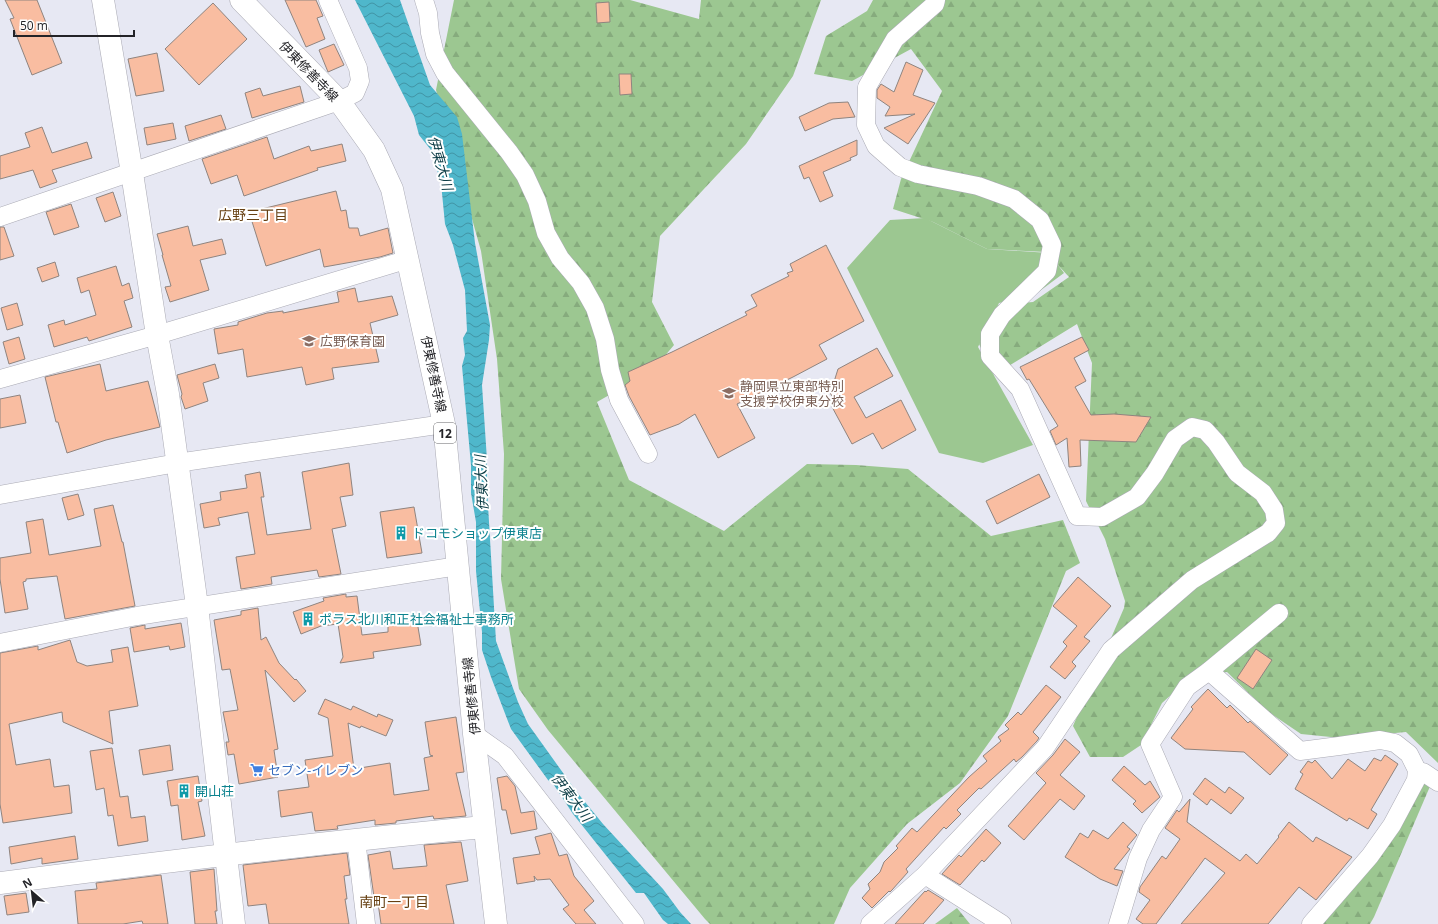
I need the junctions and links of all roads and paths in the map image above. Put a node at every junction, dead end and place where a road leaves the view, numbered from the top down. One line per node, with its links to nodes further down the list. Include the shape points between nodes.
1 (103, 0): 7 (street)
2 (241, 0): 6 (street, 伊東修善寺線 / 12)
3 (328, 0): 6 (street, via 358,68 360,81 355,93)
4 (424, 0): 13 (street, via 435,54 445,73 509,152 525,176 537,201 546,232 560,258 581,283 595,308 619,400)
5 (936, 0): 27 (street, via 895,39 883,60 868,87 866,125 876,146 900,167 918,174 978,186 1014,199 1040,220 1052,245 1047,272 1002,315 990,334 990,356 1020,389 1077,516 1102,517 1137,497 1155,473 1174,439 1192,427 1205,430 1237,473 1263,493 1274,510 1276,523 1268,533 1192,580 1111,650 1045,748)
6 (339, 101): 7 (street); 9 (street, 伊東修善寺線 / 12, via 374,150 392,189)
7 (132, 173): 8 (street); 10 (street)
8 (0, 217)
9 (409, 259): 10 (street); 12 (street, 伊東修善寺線 / 12)
10 (157, 335): 11 (street); 14 (street)
11 (0, 379)
12 (444, 424): 14 (street); 16 (street, 伊東修善寺線 / 12)
13 (648, 454)
14 (177, 463): 15 (street); 17 (street)
15 (0, 494)
16 (458, 566): 17 (street); 21 (street, 伊東修善寺線 / 12)
17 (197, 606): 19 (street); 26 (street)
18 (1279, 613): 20 (street)
19 (0, 643)
20 (1209, 671): 35 (street, via 1187,687 1150,744 1173,797 1151,830 1138,858); 36 (street, via 1300,751 1380,740 1395,743 1409,754 1417,770 1416,780 1392,825 1370,856)
21 (474, 734): 24 (street, 伊東修善寺線 / 12); 32 (street, via 505,756)
22 (1423, 772): 23 (street)
23 (1438, 782)
24 (484, 827): 25 (street); 31 (street, 伊東修善寺線 / 12)
25 (356, 839): 26 (street); 30 (street)
26 (226, 854): 28 (street); 29 (street)
27 (925, 875): 33 (street); 34 (street)
28 (0, 883)
29 (234, 924)
30 (366, 924)
31 (496, 924)
32 (635, 924)
33 (870, 924)
34 (1002, 924)
35 (1118, 924)
36 (1311, 924)

